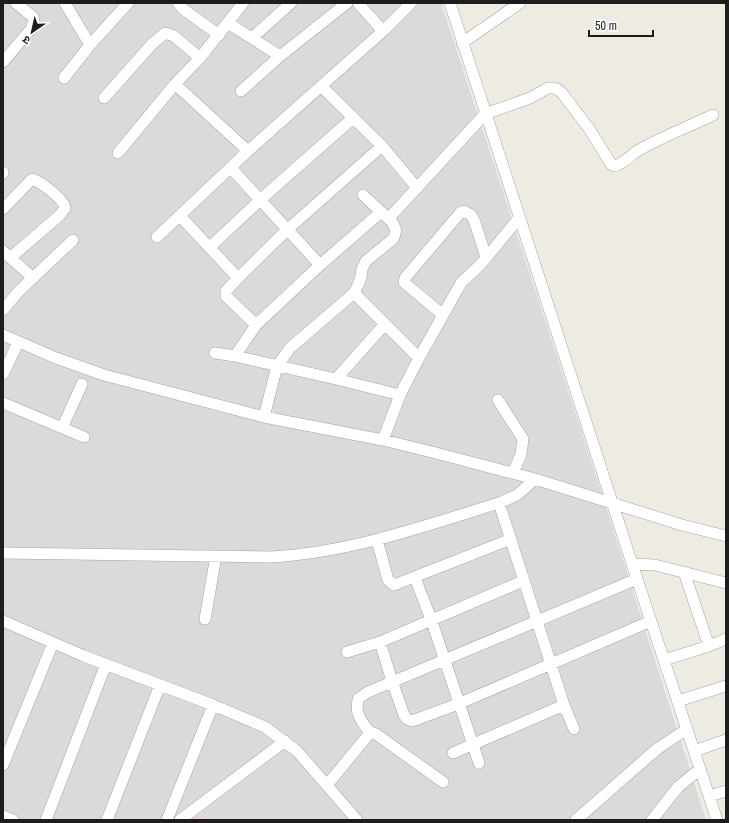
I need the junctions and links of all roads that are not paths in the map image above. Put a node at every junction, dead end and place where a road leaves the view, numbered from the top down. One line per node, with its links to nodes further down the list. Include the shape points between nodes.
1 (16, 3): 21 (street, via 33,17 34,21 31,29)
2 (65, 3): 18 (street)
3 (128, 3): 12 (street)
4 (243, 3): 13 (street)
5 (291, 3): 16 (street)
6 (347, 3): 19 (street)
7 (358, 3): 14 (street)
8 (412, 3): 14 (street)
9 (450, 3): 17 (street)
10 (520, 3): 17 (street)
11 (182, 5): 15 (street)
12 (117, 8): 18 (street)
13 (228, 23): 15 (street); 16 (street)
14 (383, 31): 24 (street)
15 (218, 35): 20 (street)
16 (252, 38): 19 (street)
17 (462, 43): 27 (street)
18 (90, 45): 22 (street)
19 (280, 56): 25 (street)
20 (200, 58): 23 (street); 26 (street, via 174,36 165,33)
21 (3, 62)
22 (64, 78)
23 (175, 84): 31 (street); 32 (street)
24 (321, 86): 29 (street); 31 (street)
25 (241, 92)
26 (104, 98)
27 (485, 114): 28 (street, via 530,98 548,88 558,90 590,130 614,166 637,151); 34 (street); 40 (street)
28 (713, 115)
29 (353, 118): 30 (street); 36 (street)
30 (382, 146): 34 (street); 41 (street)
31 (248, 151): 33 (street)
32 (118, 153)
33 (231, 168): 36 (street); 39 (street)
34 (417, 188): 38 (street)
35 (363, 195): 38 (street)
36 (261, 199): 41 (street); 44 (street)
37 (3, 209): 45 (street, via 32,179 58,196 65,204 60,215)
38 (385, 215): 47 (street); 50 (street, via 396,228 395,235 363,265)
39 (180, 216): 42 (street); 44 (street)
40 (519, 218): 46 (street); 74 (street)
41 (288, 229): 47 (street); 49 (street)
42 (158, 237)
43 (73, 240): 48 (street)
44 (210, 247): 49 (street)
45 (7, 255): 48 (street)
46 (486, 257): 52 (street, via 461,283); 52 (street, via 474,220 464,211 405,278 407,286)
47 (320, 265): 54 (street)
48 (33, 278): 51 (street)
49 (238, 278): 54 (street, via 226,291 226,296)
50 (354, 293): 53 (street); 60 (street, via 290,348)
51 (3, 310)
52 (443, 315): 59 (street)
53 (385, 324): 59 (street); 62 (street)
54 (256, 325): 58 (street)
55 (3, 335): 56 (street)
56 (18, 342): 61 (street); 67 (street, via 104,375)
57 (215, 353): 58 (street)
58 (235, 356): 60 (street)
59 (419, 358): 64 (street)
60 (277, 366): 62 (street); 67 (street)
61 (3, 374)
62 (336, 379): 64 (street)
63 (82, 384): 68 (street)
64 (400, 395): 70 (street)
65 (498, 400): 71 (street, via 523,439)
66 (3, 403): 68 (street)
67 (264, 417): 70 (street)
68 (62, 428): 69 (street)
69 (84, 437)
70 (383, 440): 71 (street)
71 (514, 473): 72 (street)
72 (535, 479): 73 (street, via 517,495); 74 (street)
73 (499, 503): 76 (street); 77 (street)
74 (612, 504): 75 (street); 80 (street)
75 (726, 536)
76 (511, 539): 82 (street); 84 (street)
77 (377, 540): 79 (street, via 294,556); 82 (street, via 388,580 397,585)
78 (3, 553): 79 (street)
79 (216, 556): 86 (street)
80 (633, 564): 81 (street, via 655,565); 83 (street)
81 (684, 572): 85 (street); 94 (street)
82 (415, 578): 87 (street)
83 (637, 579): 88 (street); 89 (street)
84 (523, 581): 87 (street); 88 (street)
85 (726, 583)
86 (205, 619)
87 (431, 619): 92 (street); 96 (street)
88 (538, 621): 96 (street); 99 (street)
89 (651, 621): 97 (street); 99 (street)
90 (4, 623): 93 (street)
91 (726, 639): 94 (street)
92 (380, 642): 95 (street); 100 (street)
93 (54, 643): 98 (street); 116 (street)
94 (709, 646): 97 (street)
95 (347, 652)
96 (444, 660): 100 (street); 104 (street)
97 (664, 660): 103 (street)
98 (106, 664): 101 (street); 124 (street)
99 (551, 664): 104 (street); 106 (street)
100 (392, 681): 104 (street, via 404,715 410,721 416,721); 109 (street, via 361,696 358,701 358,716)
101 (160, 685): 105 (street); 125 (street)
102 (726, 686): 103 (street)
103 (678, 701): 108 (street)
104 (458, 704): 112 (street)
105 (212, 705): 111 (street, via 265,727); 126 (street)
106 (564, 705): 107 (street); 112 (street)
107 (574, 729)
108 (687, 729): 113 (street); 129 (street, via 657,749)
109 (370, 733): 118 (street, via 376,734); 119 (street)
110 (726, 740): 113 (street)
111 (285, 741): 119 (street); 127 (street)
112 (472, 745): 114 (street); 115 (street)
113 (694, 751): 117 (street)
114 (454, 753)
115 (479, 763)
116 (3, 765)
117 (700, 769): 121 (street); 130 (street, via 678,788)
118 (443, 782)
119 (327, 785): 128 (street)
120 (726, 791): 121 (street)
121 (709, 796): 131 (street)
122 (3, 816): 123 (street)
123 (13, 820)
124 (46, 820)
125 (109, 820)
126 (167, 820)
127 (180, 820)
128 (357, 820)
129 (576, 820)
130 (652, 820)
131 (717, 820)

